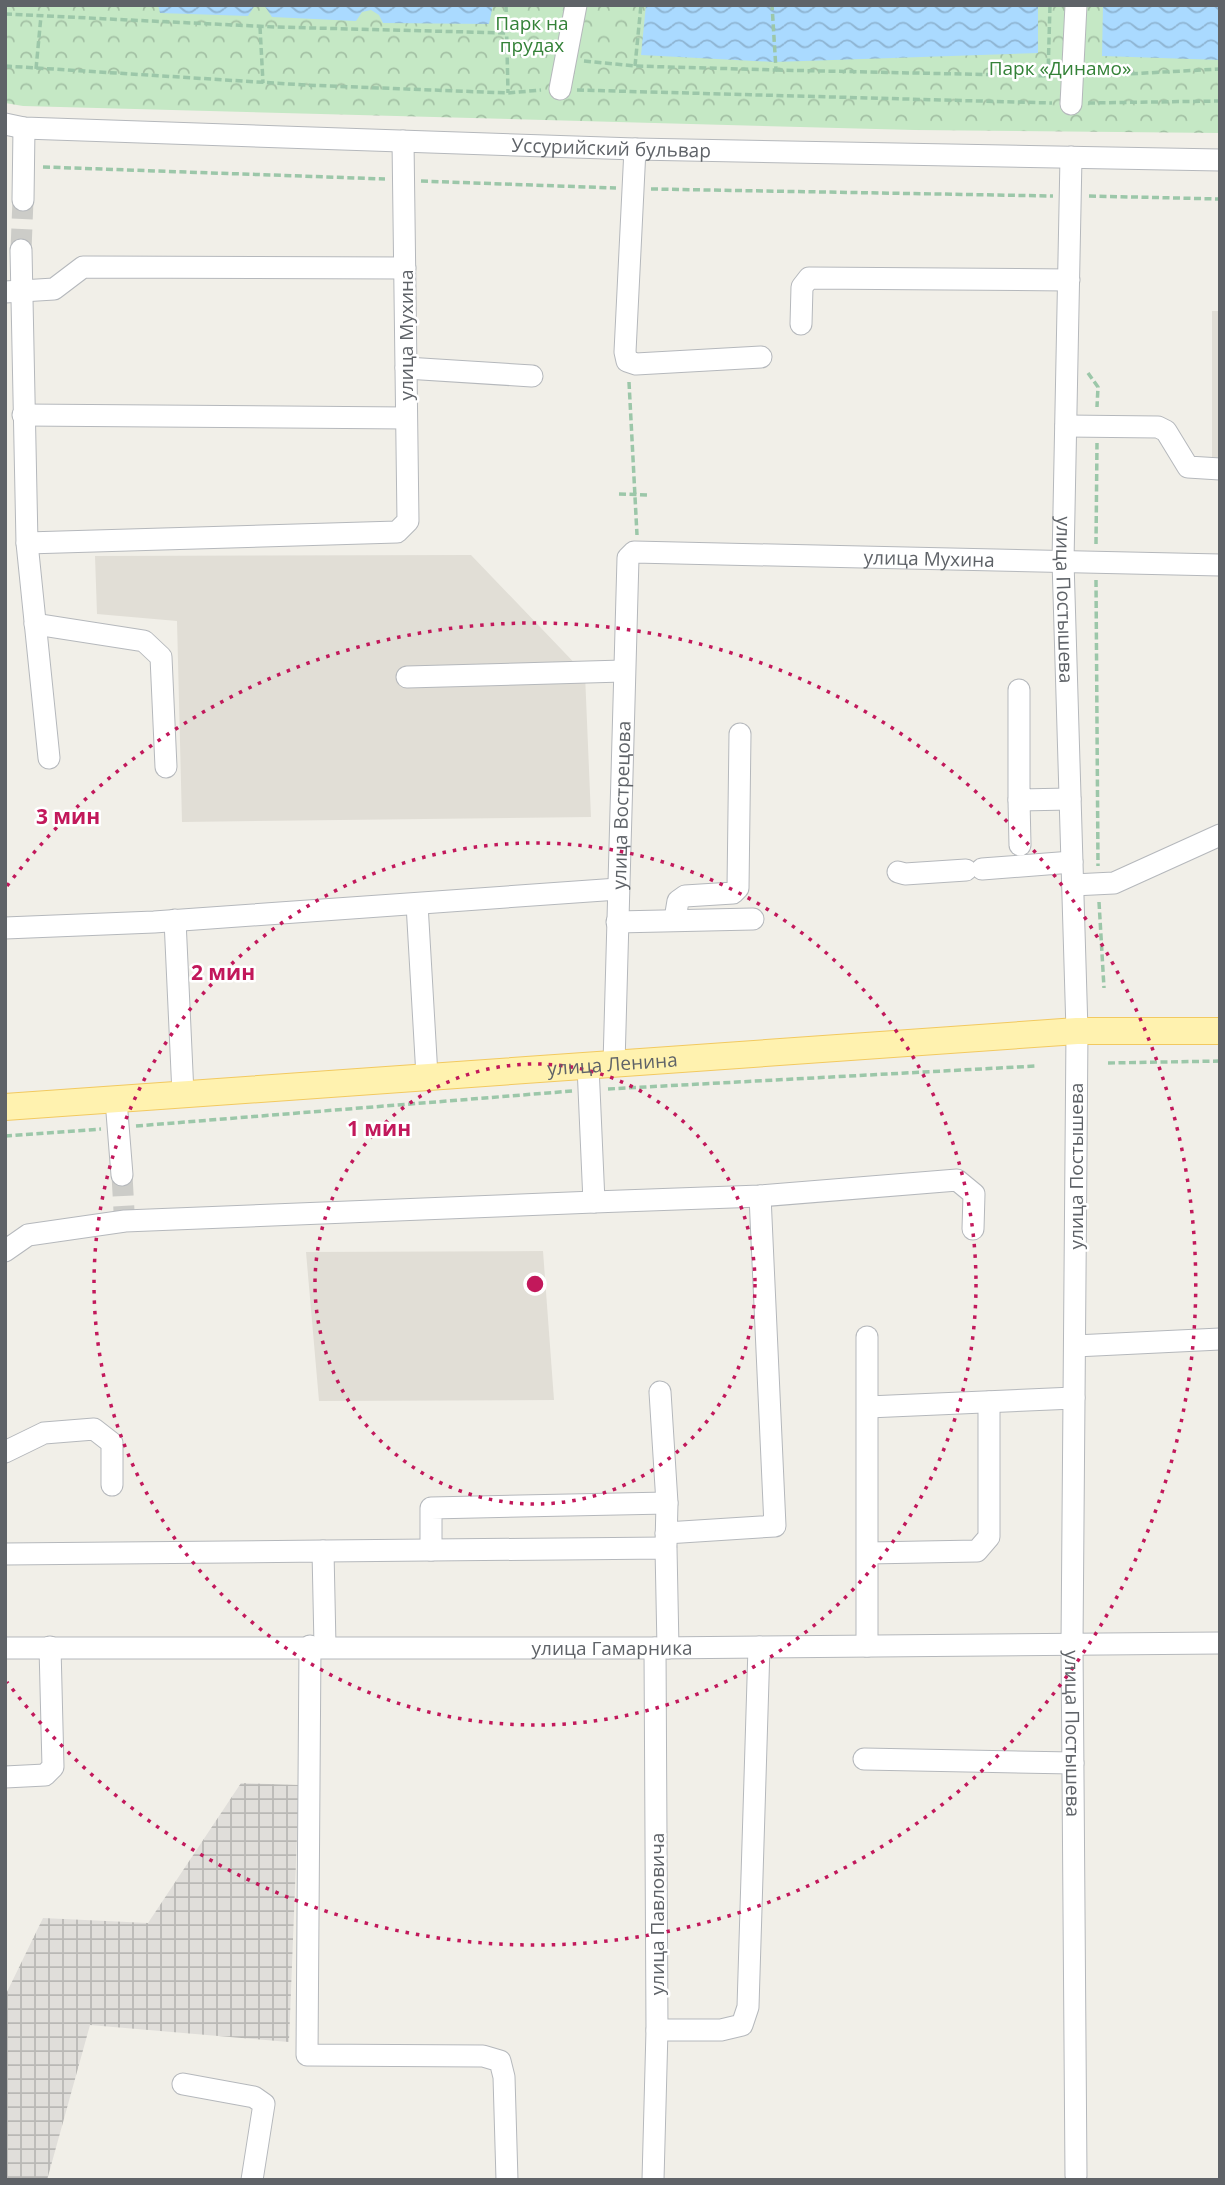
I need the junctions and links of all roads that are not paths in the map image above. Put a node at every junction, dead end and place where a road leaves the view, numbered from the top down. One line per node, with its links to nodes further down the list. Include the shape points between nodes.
1 (576, 5): 3 (street)
2 (1076, 5): 4 (street)
3 (560, 89)
4 (1071, 104)
5 (15, 126): 6 (street, Уссурийский бульвар); 10 (street)
6 (402, 141): 7 (street, Уссурийский бульвар); 12 (street, улица Мухина)
7 (635, 149): 8 (street, Уссурийский бульвар); 17 (street, via 627,361)
8 (1071, 157): 9 (street, Уссурийский бульвар); 13 (street, улица Постышева)
9 (1220, 160)
10 (23, 200)
11 (21, 250): 14 (street)
12 (405, 268): 14 (street, via 83,267 54,289); 18 (street, улица Мухина)
13 (1069, 280): 16 (street, via 809,278 802,287); 22 (street, улица Постышева)
14 (13, 292): 15 (street)
15 (13, 318): 20 (street)
16 (801, 324)
17 (761, 357)
18 (406, 368): 19 (street); 21 (street, улица Мухина)
19 (532, 376)
20 (23, 415): 21 (street); 24 (street)
21 (406, 418): 24 (street, улица Мухина, via 408,521 397,532)
22 (1066, 426): 23 (street, via 1158,427 1166,431 1188,467); 26 (street, улица Постышева)
23 (1220, 469)
24 (27, 543): 28 (street)
25 (638, 551): 26 (street, улица Мухина); 29 (street, улица Вострецова, via 628,558)
26 (1063, 561): 27 (street, улица Мухина); 35 (street, улица Постышева)
27 (1220, 565)
28 (35, 624): 33 (street); 34 (street, via 144,641 161,657)
29 (623, 671): 30 (street); 42 (street, улица Вострецова)
30 (407, 677)
31 (1019, 690): 36 (street)
32 (740, 734): 44 (street, via 738,888 733,893 685,896 678,901)
33 (49, 758)
34 (166, 767)
35 (1070, 799): 36 (street); 39 (street, улица Постышева)
36 (1019, 800): 38 (street)
37 (1220, 835): 41 (street, via 1114,883)
38 (1020, 845)
39 (1072, 862): 40 (street); 41 (street, улица Постышева)
40 (898, 872)
41 (1073, 885): 49 (street, улица Постышева)
42 (618, 889): 43 (street); 47 (street, улица Вострецова)
43 (417, 904): 46 (street); 52 (street)
44 (675, 919): 45 (street); 47 (street)
45 (753, 919)
46 (176, 920): 48 (street); 54 (street)
47 (617, 922): 51 (street, улица Вострецова)
48 (5, 928)
49 (1077, 1031): 50 (main road, улица Ленина); 51 (main road, улица Ленина); 64 (street, улица Постышева)
50 (1220, 1031)
51 (614, 1064): 53 (main road, улица Ленина)
52 (427, 1076): 53 (main road, улица Ленина); 54 (main road, улица Ленина)
53 (589, 1078): 59 (street)
54 (183, 1094): 55 (main road, улица Ленина)
55 (116, 1100): 56 (main road, улица Ленина); 57 (street)
56 (5, 1107)
57 (122, 1175)
58 (760, 1196): 59 (street); 60 (street, via 957,1180 974,1194); 72 (street, via 775,1526)
59 (594, 1202): 61 (street, via 124,1216 28,1235)
60 (973, 1229)
61 (5, 1251)
62 (867, 1337): 68 (street)
63 (1220, 1339): 64 (street)
64 (1075, 1346): 66 (street, улица Постышева)
65 (660, 1392): 71 (street, улица Павловича)
66 (1074, 1398): 67 (street); 78 (street, улица Постышева)
67 (989, 1402): 68 (street); 75 (street, via 989,1537 977,1550)
68 (868, 1407): 75 (street)
69 (5, 1452): 70 (street, via 44,1433 94,1429 112,1443)
70 (112, 1485)
71 (667, 1503): 72 (street, улица Павловича); 73 (street, via 431,1508)
72 (666, 1541): 73 (street); 84 (street, улица Павловича)
73 (431, 1550): 74 (street)
74 (323, 1551): 76 (street); 79 (street)
75 (868, 1553): 80 (street)
76 (5, 1554)
77 (1220, 1643): 78 (street, улица Гамарника)
78 (1072, 1644): 80 (street, улица Гамарника); 86 (street, улица Постышева)
79 (318, 1646): 82 (street, улица Гамарника); 84 (street, улица Гамарника); 92 (street, via 307,2055 483,2056 500,2062)
80 (867, 1646): 83 (street, улица Гамарника)
81 (5, 1647): 82 (street, улица Гамарника)
82 (50, 1647): 87 (street, via 53,1767 46,1775)
83 (759, 1647): 84 (street, улица Гамарника); 88 (street, via 748,2007 742,2025 721,2030)
84 (662, 1648): 88 (street, улица Павловича)
85 (864, 1759): 86 (street)
86 (1073, 1763): 90 (street, улица Постышева)
87 (5, 1777)
88 (657, 2030): 93 (street, улица Павловича)
89 (183, 2084): 91 (street, via 254,2097 264,2104)
90 (1076, 2176)
91 (252, 2180)
92 (507, 2180)
93 (653, 2180)

